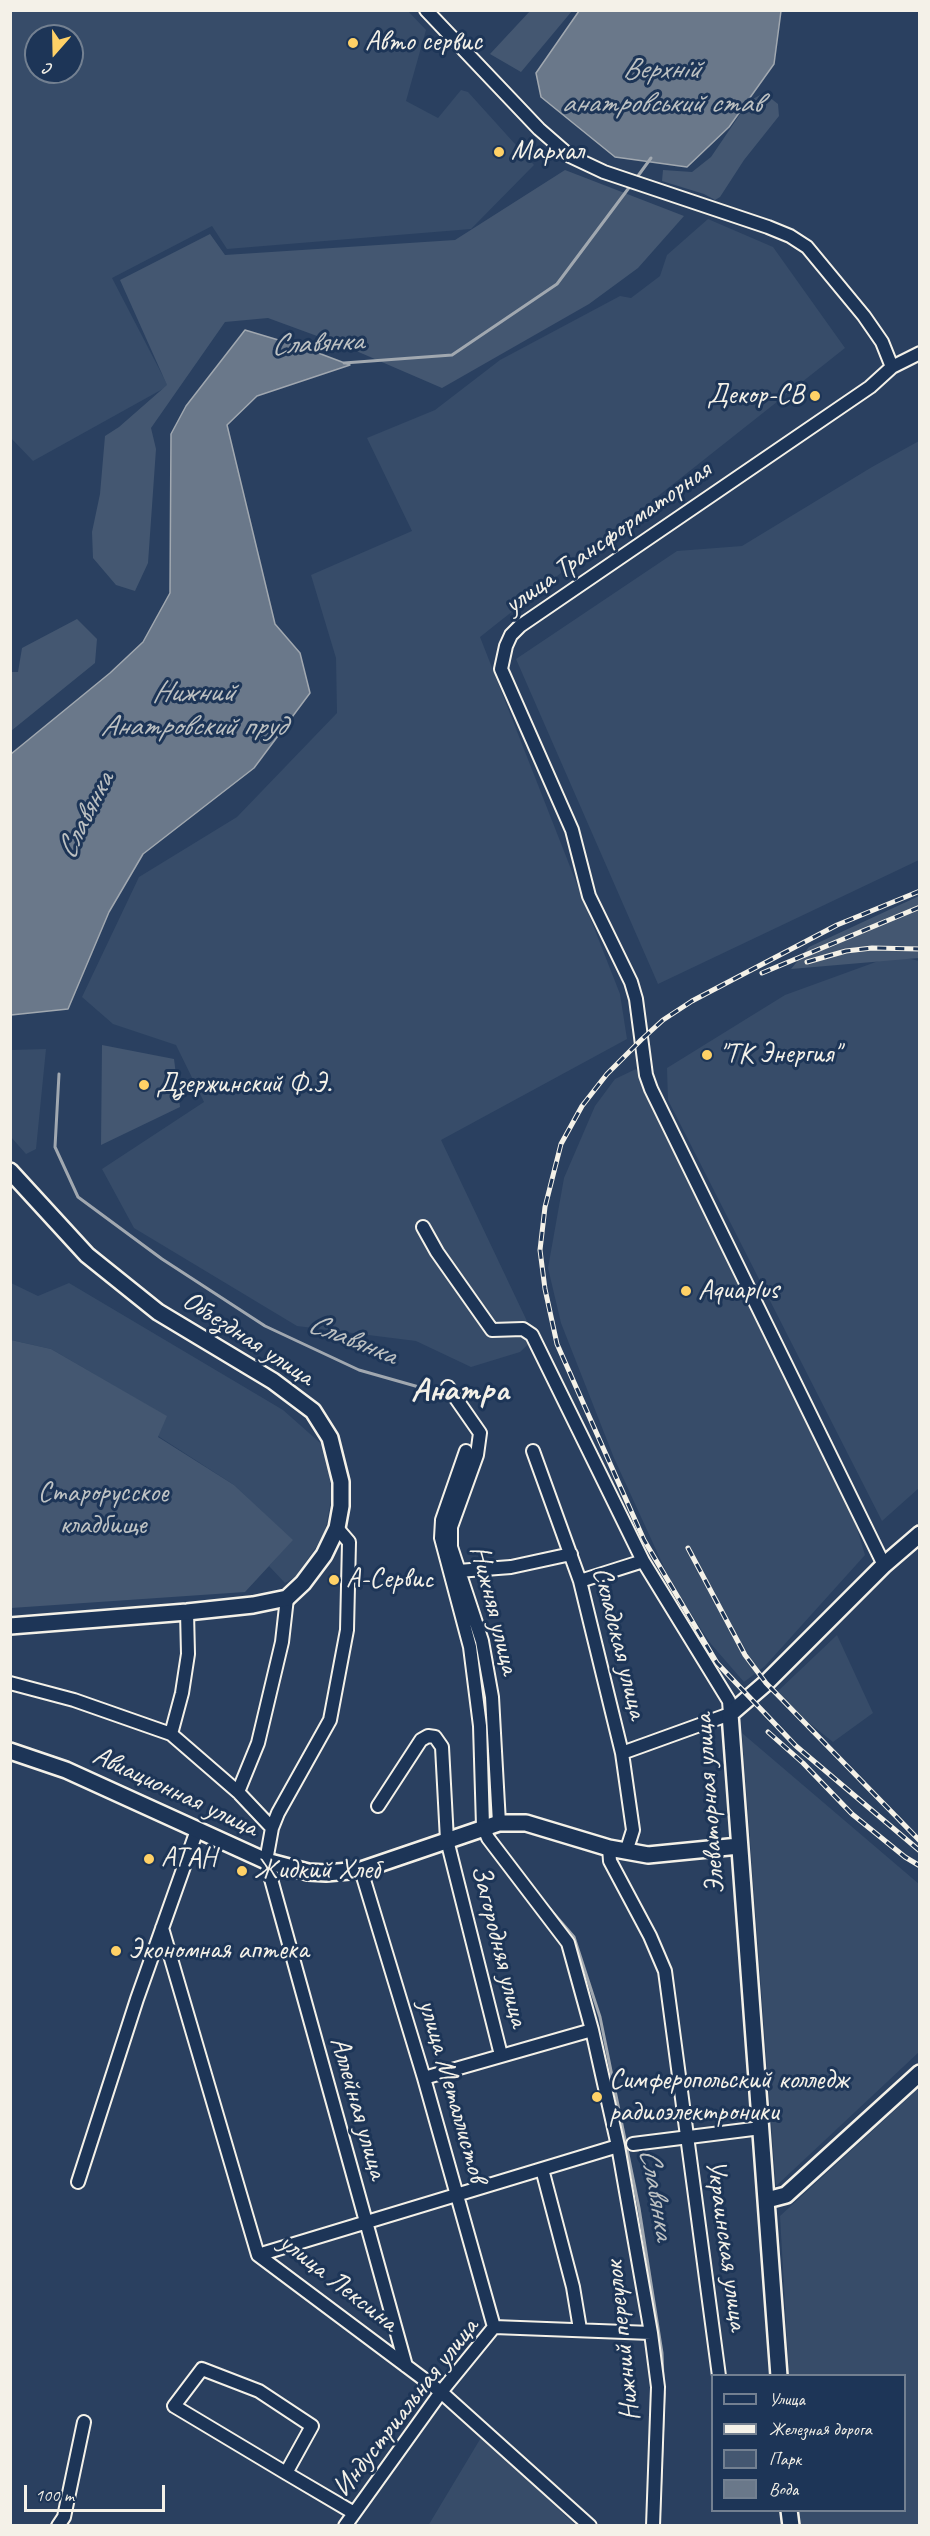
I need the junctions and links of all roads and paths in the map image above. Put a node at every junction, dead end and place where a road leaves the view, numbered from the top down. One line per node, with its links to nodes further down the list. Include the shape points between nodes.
1 (426, 10): 3 (street, via 558,148 604,172 768,227 807,247 864,316 882,342)
2 (920, 353): 3 (street, улица Трансформаторная)
3 (892, 367): 13 (street, улица Трансформаторная, via 860,393 520,626 508,640 501,669 572,830 589,896 630,982 651,1089)
4 (10, 1171): 9 (main road, Объездная улица, via 87,1255 158,1312 273,1381 313,1411 330,1438 341,1482 342,1506)
5 (423, 1227): 12 (street, Элеваторная улица, via 492,1330 523,1329 532,1335)
6 (448, 1387): 14 (street, Нижняя улица, via 480,1433 477,1455 451,1527)
7 (466, 1451): 27 (street, Нижняя улица, via 442,1520 441,1538 470,1647 480,1726)
8 (533, 1451): 11 (street, Складская улица)
9 (337, 1528): 16 (main road, Объездная улица, via 315,1569); 28 (street, via 349,1542 347,1630 330,1720)
10 (920, 1534): 13 (main road)
11 (571, 1554): 14 (street, via 511,1567); 15 (street, Складская улица)
12 (643, 1561): 15 (street); 20 (street, Элеваторная улица, via 729,1701)
13 (884, 1565): 20 (main road)
14 (458, 1571): 26 (street, Нижняя улица, via 482,1641 492,1697)
15 (580, 1581): 23 (street, Складская улица)
16 (286, 1598): 17 (main road); 24 (street, via 282,1642 258,1743)
17 (187, 1612): 18 (main road); 21 (street, via 188,1654)
18 (10, 1626)
19 (10, 1683): 21 (street, via 74,1700)
20 (730, 1714): 23 (street); 31 (main road, Элеваторная улица)
21 (171, 1734): 24 (street)
22 (10, 1751): 29 (main road, Авиационная улица, via 66,1770)
23 (622, 1753): 33 (street, Складская улица, via 633,1830)
24 (238, 1792): 28 (street)
25 (378, 1806): 30 (street, Загородняя улица, via 422,1740 435,1737 442,1748)
26 (499, 1823): 27 (main road, Авиационная улица); 32 (main road, Авиационная улица, via 526,1823)
27 (483, 1826): 30 (main road, Авиационная улица); 37 (street, Нижний переулок, via 501,1857 568,1943)
28 (272, 1828): 34 (street)
29 (197, 1830): 34 (main road, Авиационная улица); 36 (street)
30 (447, 1840): 35 (main road, Авиационная улица); 38 (street, Загородняя улица)
31 (739, 1846): 33 (main road, Авиационная улица, via 648,1855); 41 (main road, Элеваторная улица)
32 (609, 1848): 33 (main road, Авиационная улица); 42 (street, Украинская улица, via 610,1861 665,1971)
33 (626, 1852)
34 (266, 1861): 35 (main road, Авиационная улица, via 326,1874); 49 (street, Аллейная улица)
35 (361, 1870): 40 (street, улица Металлистов)
36 (162, 1928): 46 (street); 50 (street, улица Лексина)
37 (592, 2030): 38 (street); 44 (street, Нижний переулок)
38 (501, 2055): 40 (street, Загородняя улица)
39 (920, 2073): 48 (main road, via 786,2195)
40 (424, 2078): 47 (street, улица Металлистов)
41 (761, 2128): 42 (street); 48 (main road, Элеваторная улица)
42 (687, 2138): 43 (street); 55 (street, Украинская улица)
43 (633, 2144)
44 (618, 2146): 45 (street); 53 (street, Нижний переулок)
45 (542, 2169): 47 (street); 52 (street)
46 (78, 2182)
47 (458, 2196): 49 (street); 51 (street, улица Металлистов)
48 (767, 2200): 56 (main road, Элеваторная улица)
49 (364, 2221): 50 (street); 54 (street, Аллейная улица)
50 (258, 2255): 54 (street, улица Лексина)
51 (494, 2327): 52 (street, Индустриальная улица); 57 (street, Индустриальная улица)
52 (580, 2329): 53 (street, Индустриальная улица)
53 (651, 2332): 64 (street, Нижний переулок, via 658,2387)
54 (406, 2367): 57 (street, улица Лексина)
55 (719, 2374)
56 (779, 2374)
57 (441, 2392): 60 (street, Индустриальная улица); 63 (street, улица Лексина)
58 (84, 2422): 61 (street, via 64,2517)
59 (286, 2473): 59 (street, via 174,2406 202,2369 258,2391 312,2426); 60 (street)
60 (354, 2513): 62 (street, Индустриальная улица)
61 (58, 2526)
62 (345, 2526)
63 (590, 2526)
64 (654, 2526)

